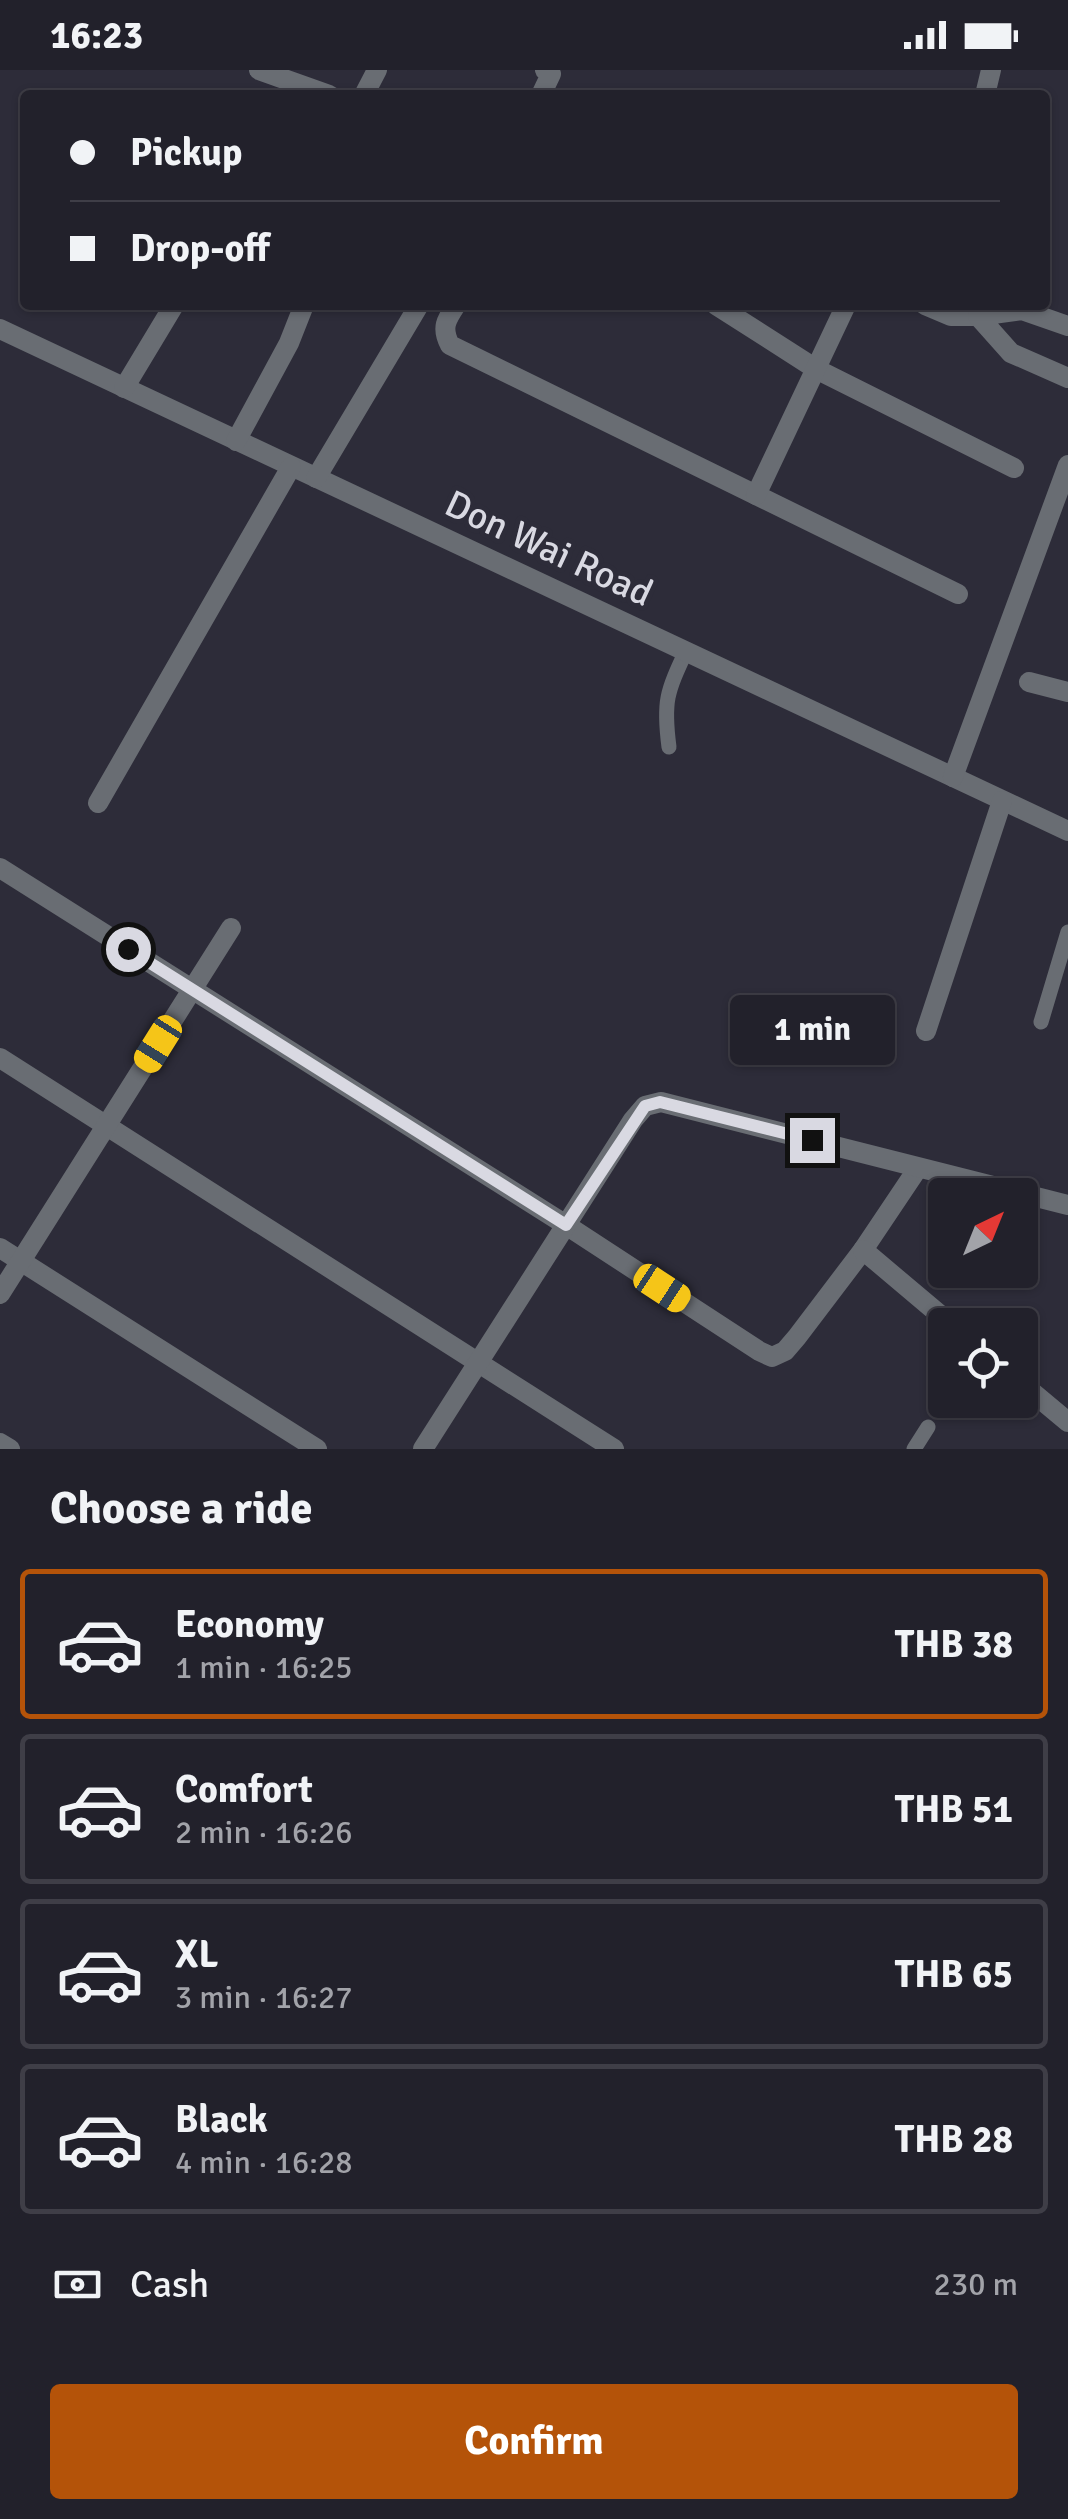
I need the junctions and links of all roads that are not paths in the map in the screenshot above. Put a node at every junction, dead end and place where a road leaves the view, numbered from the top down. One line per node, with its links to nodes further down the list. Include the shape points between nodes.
1 (259, 70): 2 (street)
2 (315, 90)
3 (171, 310): 15 (street)
4 (302, 310): 16 (street)
5 (416, 310): 20 (street)
6 (453, 310): 21 (street, via 444,333 450,345)
7 (724, 310): 13 (street)
8 (844, 310): 13 (street)
9 (937, 310): 10 (street)
10 (978, 316): 11 (street, via 1022,310); 14 (street, via 1010,353)
11 (1068, 326)
12 (0, 329): 15 (street, Don Wai Road)
13 (816, 368): 19 (street); 21 (street)
14 (1068, 378)
15 (124, 388): 16 (street, Don Wai Road)
16 (236, 441): 18 (street, Don Wai Road)
17 (1068, 465): 27 (street)
18 (291, 466): 20 (street, Don Wai Road); 29 (street)
19 (1014, 468)
20 (316, 478): 23 (street, Don Wai Road)
21 (756, 495): 22 (street)
22 (958, 594)
23 (686, 651): 26 (lane, via 664,710); 27 (street, Don Wai Road)
24 (1029, 682): 25 (street)
25 (1068, 692)
26 (669, 747)
27 (953, 776): 28 (street, Don Wai Road)
28 (1002, 800): 30 (street, Don Wai Road); 36 (street)
29 (98, 803)
30 (1068, 831)
31 (0, 868): 34 (street)
32 (231, 928): 34 (street)
33 (1068, 932): 35 (lane)
34 (192, 989): 38 (street); 41 (street)
35 (1042, 1022)
36 (926, 1031)
37 (0, 1058): 38 (street)
38 (107, 1126): 44 (street); 47 (street)
39 (918, 1168): 40 (street); 41 (street, via 660,1102 633,1120); 43 (street)
40 (1068, 1205)
41 (566, 1225): 43 (street, via 772,1357 797,1338); 47 (street)
42 (0, 1248): 44 (street)
43 (863, 1250): 46 (street)
44 (20, 1261): 45 (street); 53 (street)
45 (0, 1294)
46 (932, 1308)
47 (479, 1360): 54 (street); 55 (street)
48 (1038, 1397): 49 (street)
49 (1068, 1422)
50 (928, 1426): 56 (lane)
51 (0, 1443): 52 (street)
52 (10, 1449)
53 (317, 1449)
54 (423, 1449)
55 (614, 1449)
56 (914, 1449)

